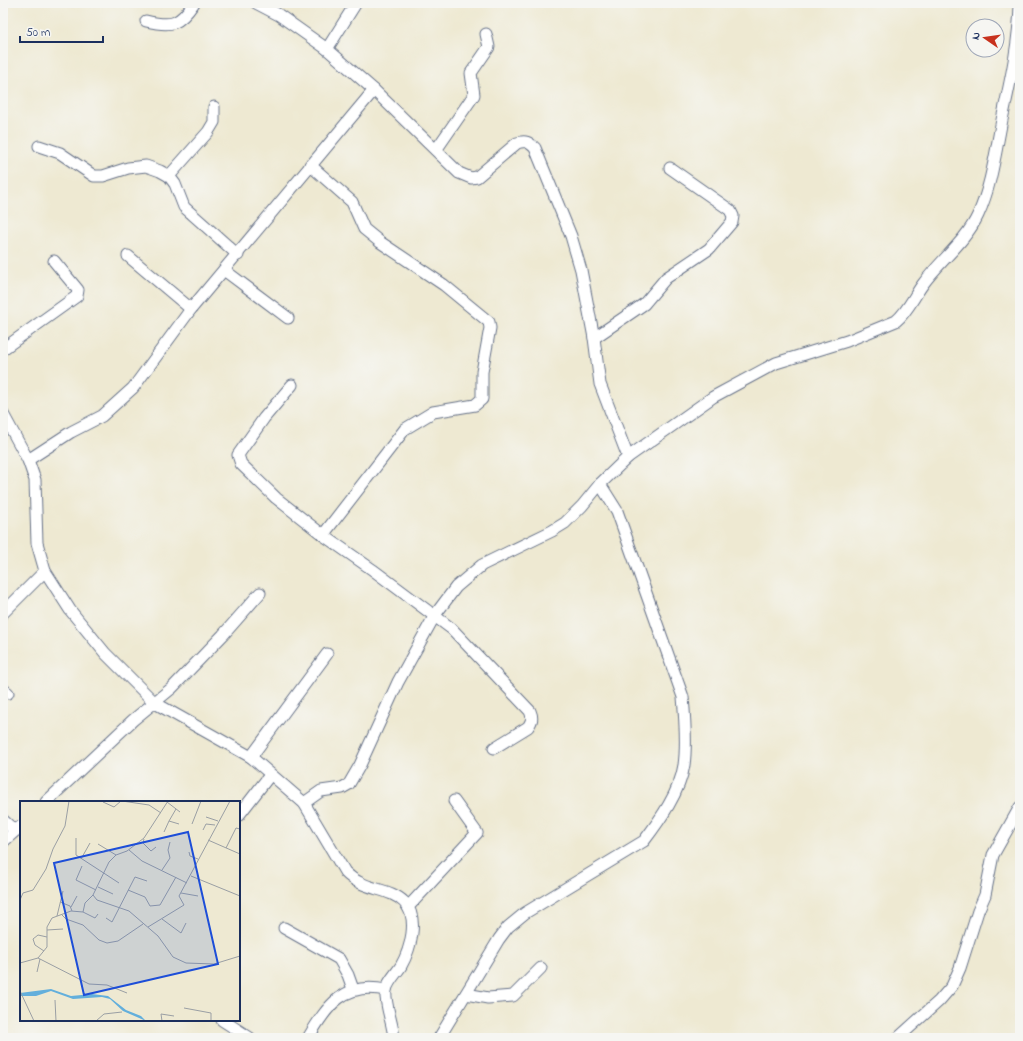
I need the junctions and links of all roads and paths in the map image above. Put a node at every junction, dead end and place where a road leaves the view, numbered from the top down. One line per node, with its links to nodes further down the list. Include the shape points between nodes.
1 (194, 3): 5 (street, via 176,24 165,25)
2 (256, 3): 7 (street, via 279,15)
3 (356, 3): 7 (street)
4 (1020, 5): 25 (street, via 1020,30 1010,87 993,164 978,216 964,237 922,285 902,316 896,321 847,341 776,363 713,397)
5 (146, 21)
6 (486, 34): 11 (street, via 489,47 471,73 474,95)
7 (327, 49): 8 (street)
8 (374, 90): 11 (street); 12 (street)
9 (214, 107): 14 (street, via 214,122 208,132)
10 (39, 146): 14 (street, via 60,153 94,176 146,166)
11 (436, 150): 21 (street, via 453,169 471,178 477,177 517,143 529,142 535,148 571,236 581,270)
12 (310, 165): 15 (street); 28 (street, via 352,202 364,229 444,285 486,319 490,328 482,372 480,402 433,412 405,429)
13 (670, 168): 21 (street, via 730,210 732,222 709,248 666,278 644,304)
14 (169, 176): 15 (street, via 184,207)
15 (238, 254): 18 (street)
16 (128, 256): 19 (street)
17 (54, 261): 22 (street, via 78,290 77,296)
18 (224, 270): 19 (street); 20 (street)
19 (191, 309): 26 (street, via 133,388 102,416 71,432)
20 (288, 318)
21 (594, 338): 25 (street, via 600,384)
22 (3, 348)
23 (292, 385): 28 (street, via 264,418 238,455 238,460 276,498)
24 (3, 414): 26 (street)
25 (628, 457): 27 (street)
26 (28, 460): 29 (street, via 35,480 37,543)
27 (600, 484): 32 (street, via 565,523 482,565 456,587); 51 (street, via 617,511 679,685 684,711 684,765 672,797 644,841 516,920 499,939)
28 (323, 535): 32 (street)
29 (45, 571): 31 (street); 34 (street, via 70,610 105,653)
30 (260, 593): 34 (street, via 223,635)
31 (3, 613)
32 (435, 615): 35 (street, via 452,629 530,711 532,717 528,727); 40 (street, via 398,682 353,778 345,787 321,791)
33 (327, 654): 36 (street)
34 (155, 703): 36 (street); 38 (street)
35 (494, 748)
36 (251, 757): 37 (street)
37 (270, 775): 40 (street); 42 (street)
38 (47, 801)
39 (454, 801): 46 (street, via 477,833)
40 (304, 803): 46 (street, via 351,878 357,883 399,898)
41 (1020, 807): 57 (street, via 993,855 985,895 952,986)
42 (240, 814)
43 (3, 820): 44 (street)
44 (18, 828): 45 (street)
45 (3, 842)
46 (408, 907): 50 (street, via 412,926 409,949)
47 (284, 928): 49 (street, via 339,959)
48 (541, 968): 51 (street, via 514,996 488,998)
49 (353, 989): 50 (street); 54 (street, via 322,1015)
50 (386, 990): 55 (street)
51 (466, 994): 56 (street)
52 (224, 1021): 53 (street)
53 (250, 1038)
54 (308, 1038)
55 (394, 1038)
56 (439, 1038)
57 (898, 1038)

